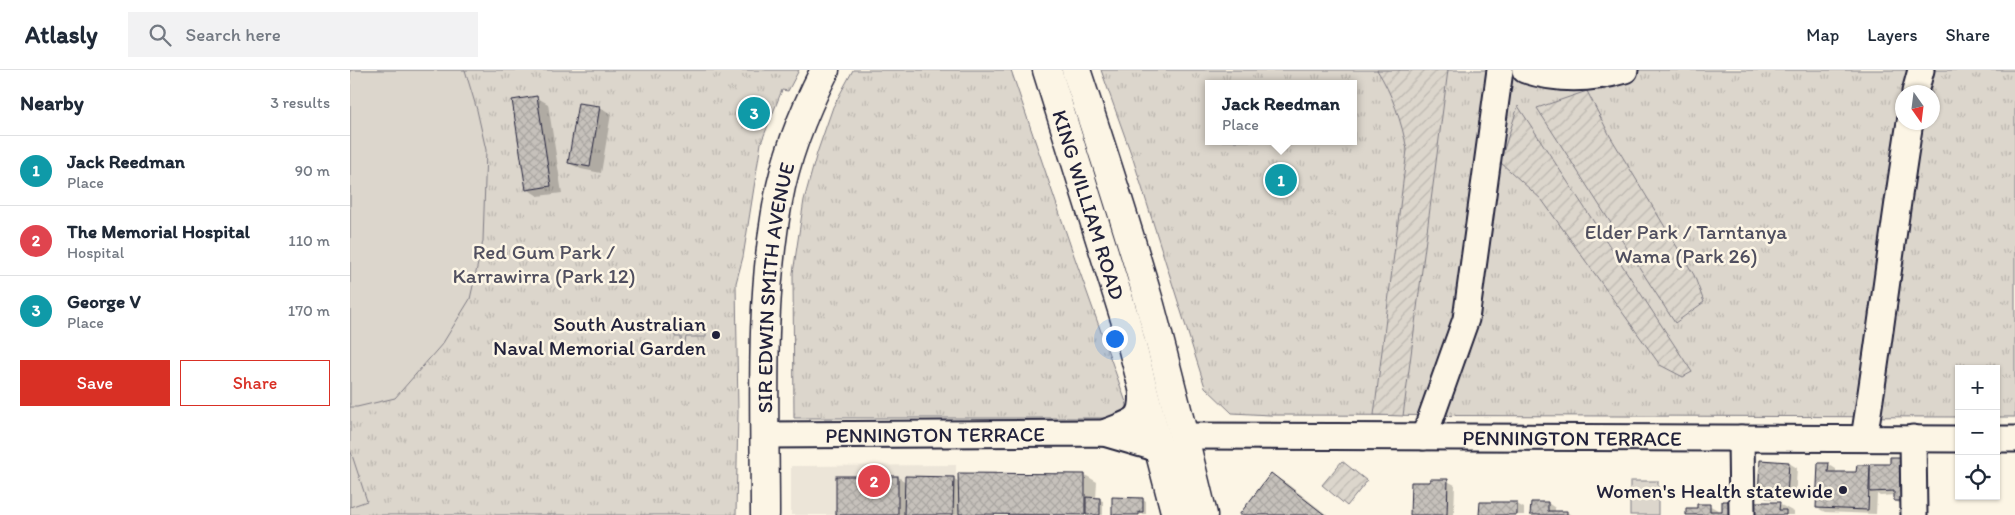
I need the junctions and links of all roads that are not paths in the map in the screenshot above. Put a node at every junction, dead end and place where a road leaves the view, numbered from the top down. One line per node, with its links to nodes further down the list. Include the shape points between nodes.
1 (825, 70): 12 (main road, SIR EDWIN SMITH AVENUE, via 792,148 778,200 768,270)
2 (1047, 70): 10 (main road, KING WILLIAM ROAD, via 1105,252)
3 (1076, 70): 13 (main road, KING WILLIAM ROAD, via 1130,240)
4 (1500, 70): 14 (street, via 1466,319)
5 (1525, 70): 6 (street, via 1555,78 1575,79)
6 (1625, 70)
7 (1921, 70): 8 (street)
8 (1917, 85)
9 (1909, 130): 16 (street)
10 (1144, 392): 11 (street, PENNINGTON TERRACE, via 1141,413 1133,421); 13 (main road, via 1164,425); 21 (main road, KING WILLIAM ROAD)
11 (1104, 433): 12 (street, PENNINGTON TERRACE); 21 (street, PENNINGTON TERRACE)
12 (765, 435): 22 (main road, SIR EDWIN SMITH AVENUE)
13 (1184, 436): 14 (street, PENNINGTON TERRACE); 24 (main road, KING WILLIAM ROAD)
14 (1424, 437): 15 (street, PENNINGTON TERRACE)
15 (1741, 438): 16 (street, PENNINGTON TERRACE); 25 (street)
16 (1864, 438): 17 (street, PENNINGTON TERRACE)
17 (1914, 438): 18 (street, PENNINGTON TERRACE); 26 (street)
18 (1955, 438)
19 (2000, 439): 20 (street)
20 (2015, 439)
21 (1159, 449): 23 (main road, KING WILLIAM ROAD)
22 (765, 515)
23 (1176, 515)
24 (1203, 515)
25 (1742, 515)
26 (1914, 515)

